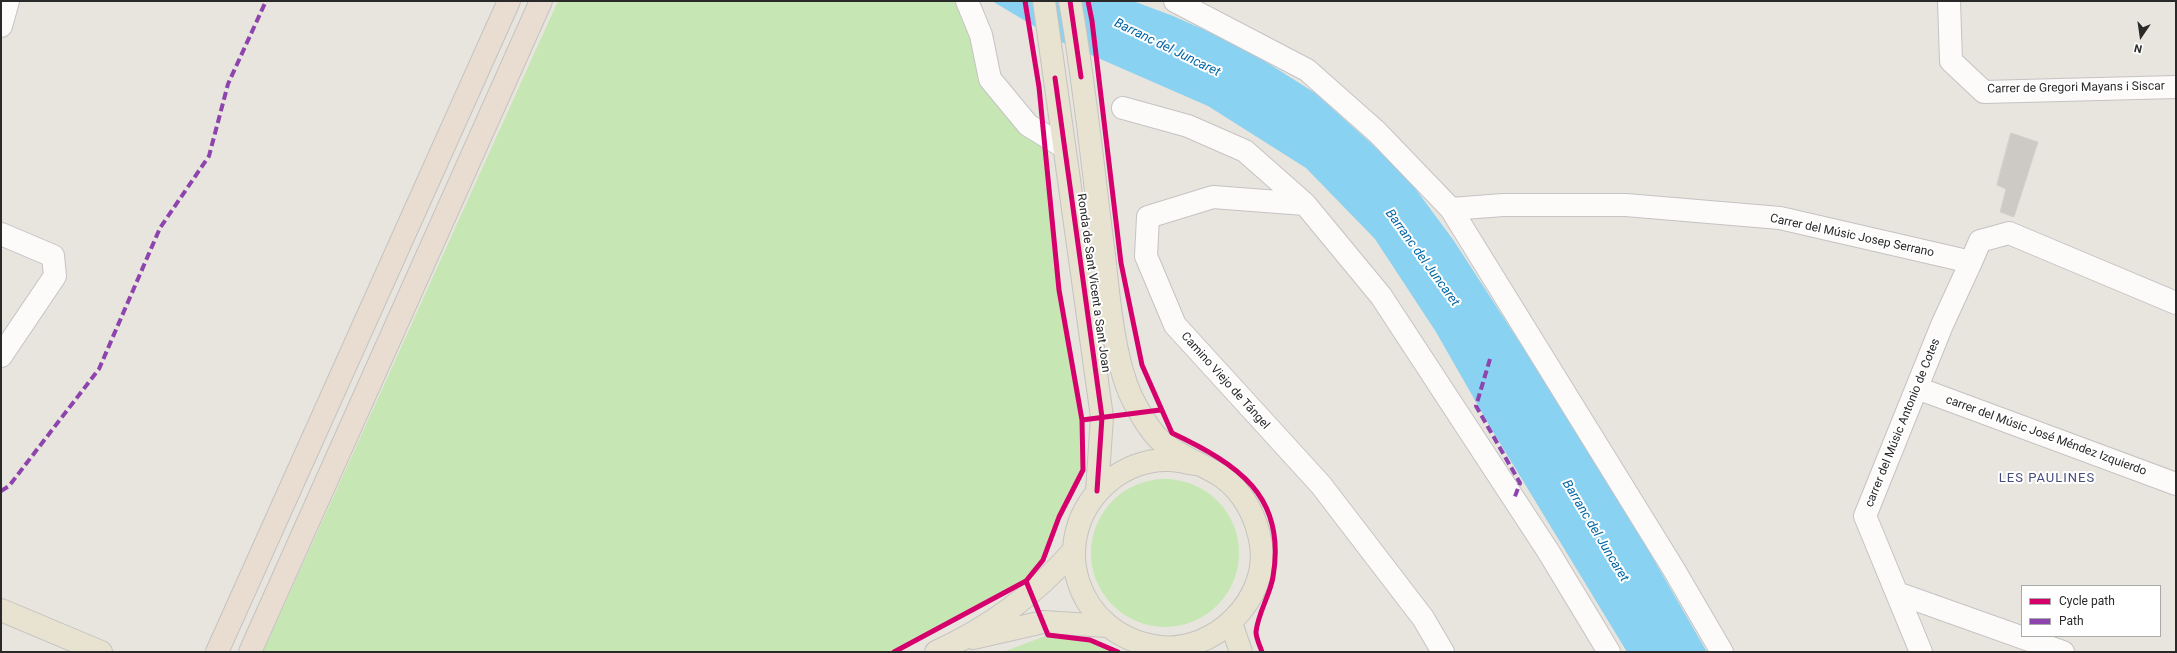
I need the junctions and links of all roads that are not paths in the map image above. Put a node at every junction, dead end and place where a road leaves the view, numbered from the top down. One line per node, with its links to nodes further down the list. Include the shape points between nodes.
1 (8, 1): 9 (street)
2 (508, 1): 33 (highway)
3 (541, 1): 34 (highway)
4 (967, 1): 12 (street, via 981,35 990,79 1028,126)
5 (1044, 1): 12 (main road, Ronda de Sant Vicent a Sant Joan)
6 (1070, 1): 20 (main road, Ronda de Sant Vicent a Sant Joan, via 1107,284 1123,372 1135,404 1159,440)
7 (1175, 1): 14 (street, via 1307,70 1378,132)
8 (1949, 1): 10 (street, Carrer de Gregori Mayans i Siscar, via 1951,61 1984,92)
9 (1, 26)
10 (2176, 87)
11 (1123, 108): 13 (street, via 1188,126 1244,151)
12 (1064, 147): 22 (main road, Ronda de Sant Vicent a Sant Joan, via 1102,417)
13 (1305, 204): 37 (street, Camino Viejo de Tángel, via 1213,197 1148,217 1146,256 1175,325 1321,484 1423,618); 38 (street, via 1381,296 1548,551)
14 (1451, 209): 16 (street, Carrer del Músic Josep Serrano, via 1503,205 1626,205 1780,218); 39 (street, via 1673,568)
15 (1, 234): 18 (street, via 53,256 55,276)
16 (1971, 262): 17 (street, via 1980,241 2009,234); 19 (street, carrer del Músic Antonio de Cotes)
17 (2176, 303)
18 (1, 356)
19 (1917, 388): 21 (street, carrer del Músic José Méndez Izquierdo); 24 (street, carrer del Músic Antonio de Cotes, via 1865,516)
20 (1196, 464): 22 (main road, Ronda de Sant Vicent a Sant Joan, via 1169,460 1142,463 1118,474); 26 (main road, Ronda de Sant Vicent a Sant Joan, via 1221,477 1242,495 1256,520 1262,547 1259,575 1249,602)
21 (2176, 484)
22 (1097, 491): 23 (main road, Ronda de Sant Vicent a Sant Joan, via 1084,509)
23 (1073, 551): 27 (main road, Ronda de Sant Vicent a Sant Joan, via 1077,579 1088,605); 30 (main road, via 1032,593)
24 (1897, 592): 28 (street); 40 (street, carrer del Músic Antonio de Cotes)
25 (1, 610): 32 (main road)
26 (1231, 623): 31 (main road, Ronda de Sant Vicent a Sant Joan, via 1210,637 1187,646); 36 (main road)
27 (1108, 626): 30 (main road, via 1044,622); 31 (main road, Ronda de Sant Vicent a Sant Joan, via 1133,641)
28 (2021, 637)
29 (2022, 637): 41 (street)
30 (962, 640): 35 (main road)
31 (1165, 650)
32 (101, 652)
33 (217, 652)
34 (250, 652)
35 (936, 652)
36 (1241, 652)
37 (1443, 652)
38 (1609, 652)
39 (1722, 652)
40 (1921, 652)
41 (2063, 652)

